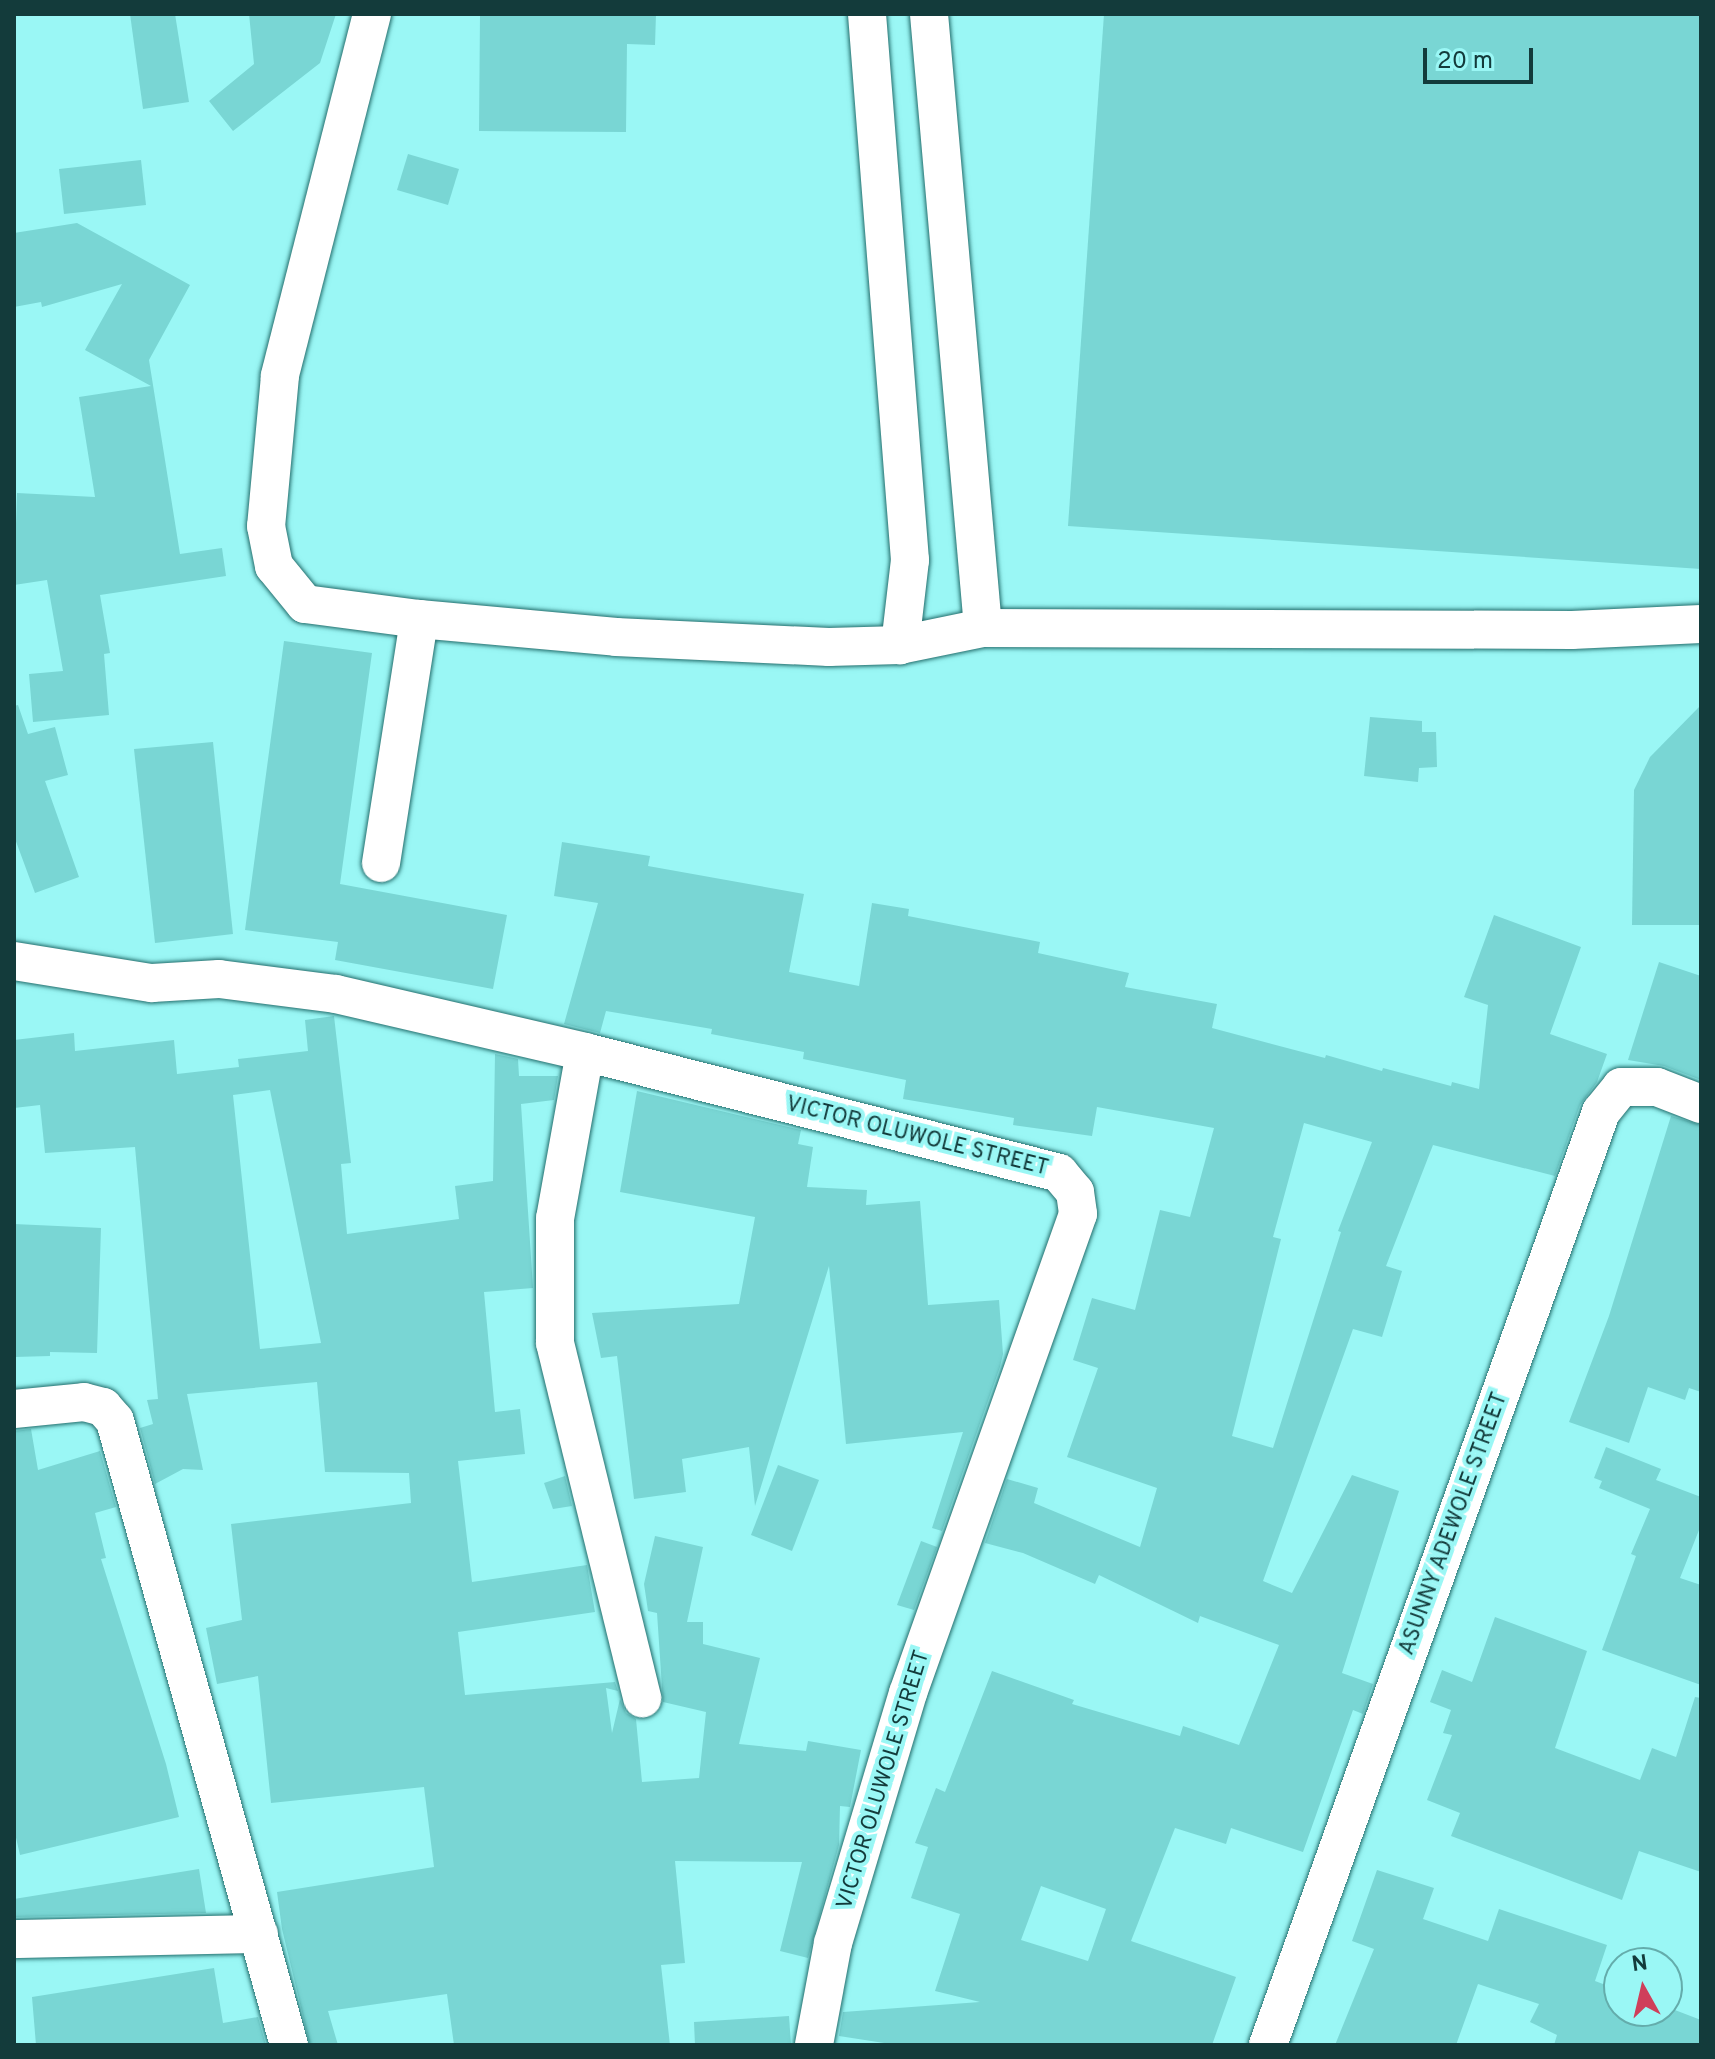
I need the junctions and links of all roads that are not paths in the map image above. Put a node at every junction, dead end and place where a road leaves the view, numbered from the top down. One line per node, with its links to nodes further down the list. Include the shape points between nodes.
1 (372, 14): 4 (street, via 280,376 266,526 274,566 305,604)
2 (867, 14): 7 (street, via 910,560)
3 (929, 14): 6 (street)
4 (419, 619): 7 (street, via 616,637); 8 (street)
5 (1701, 624): 6 (street, via 1572,630)
6 (983, 628): 7 (street)
7 (900, 645)
8 (381, 863)
9 (14, 961): 10 (street, VICTOR OLUWOLE STREET, via 152,983 219,979 336,994)
10 (585, 1052): 13 (street, via 555,1218 555,1343); 17 (street, VICTOR OLUWOLE STREET, via 1059,1173 1075,1192 1078,1214 908,1693 833,1943)
11 (1701, 1104): 18 (street, ASUNNY ADEWOLE STREET, via 1657,1087 1621,1087 1601,1112)
12 (14, 1409): 14 (street, via 84,1402 103,1407 115,1421)
13 (642, 1698)
14 (259, 1934): 15 (street); 16 (street)
15 (14, 1939)
16 (289, 2045)
17 (814, 2045)
18 (1268, 2045)

